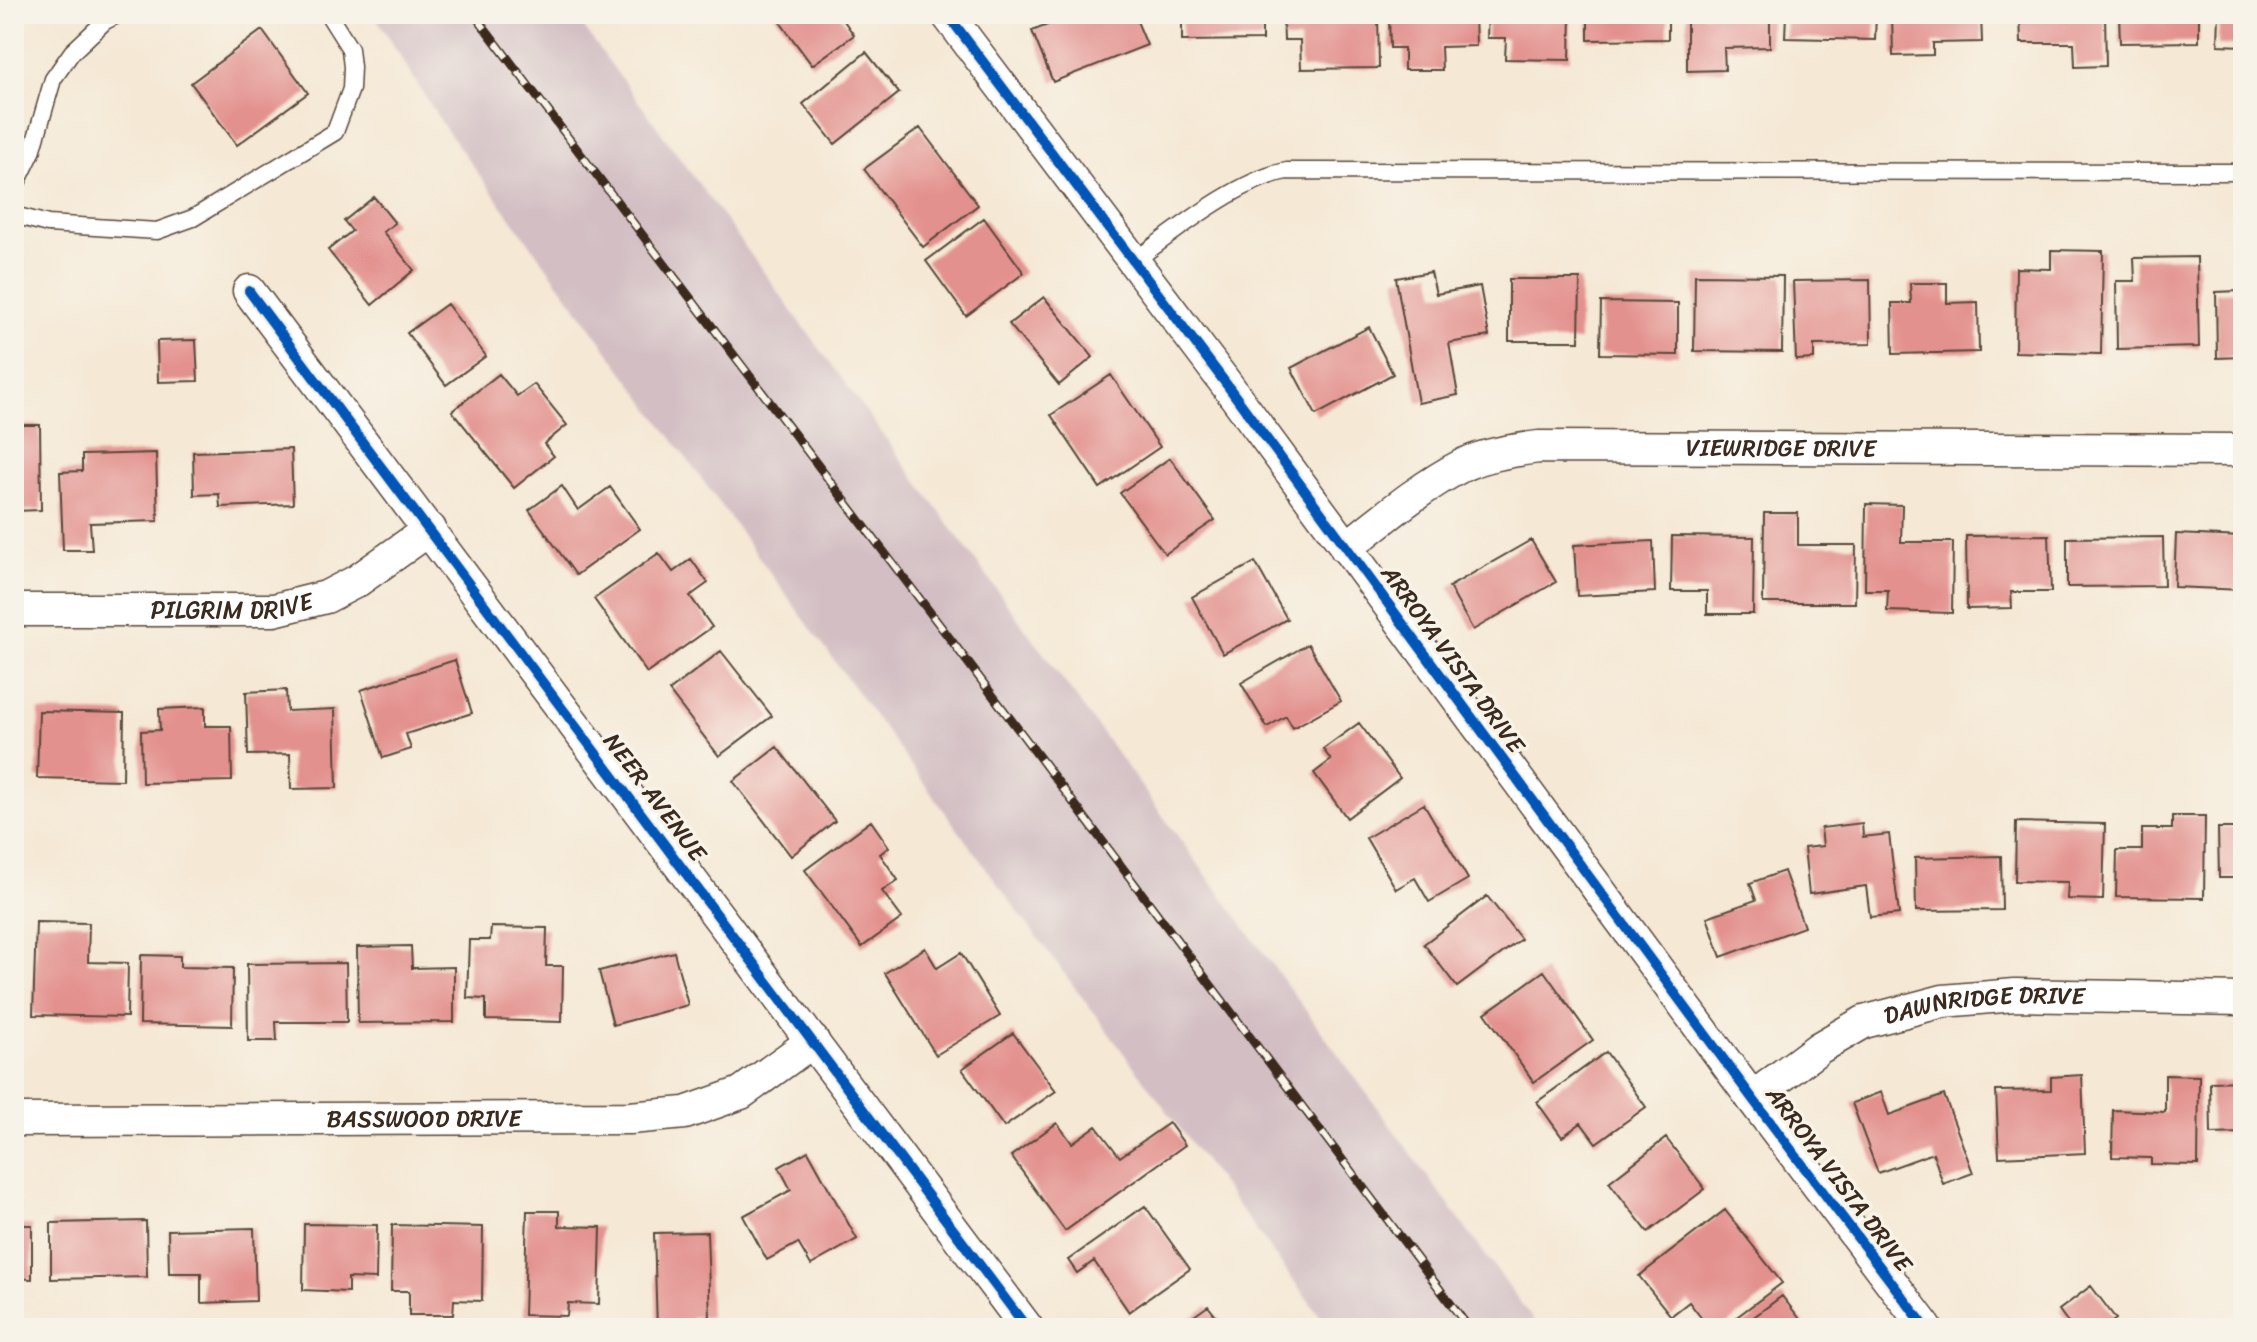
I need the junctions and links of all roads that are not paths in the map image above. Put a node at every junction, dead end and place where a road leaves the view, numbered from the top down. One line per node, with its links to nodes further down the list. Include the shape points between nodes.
1 (119, 14): 5 (lane, via 72,52 53,79 32,152)
2 (328, 14): 6 (lane, via 350,49 352,67 351,89 335,132 193,218 157,231 48,224)
3 (947, 14): 7 (street, ARROYA VISTA DRIVE)
4 (2243, 172): 7 (lane, via 1287,171 1242,189)
5 (14, 189)
6 (14, 215)
7 (1134, 261): 11 (street, ARROYA VISTA DRIVE)
8 (249, 291): 10 (street, NEER AVENUE)
9 (2243, 450): 11 (street, VIEWRIDGE DRIVE, via 1539,447 1467,463 1404,502)
10 (430, 529): 12 (street, PILGRIM DRIVE, via 357,581 326,597 274,610); 14 (street, NEER AVENUE)
11 (1346, 548): 15 (street, ARROYA VISTA DRIVE)
12 (14, 610)
13 (2243, 999): 15 (street, DAWNRIDGE DRIVE, via 2015,995 1943,1001 1864,1022)
14 (813, 1041): 16 (street, BASSWOOD DRIVE, via 741,1093 685,1113 614,1118); 17 (street, NEER AVENUE)
15 (1752, 1098): 18 (street, ARROYA VISTA DRIVE)
16 (14, 1120)
17 (1027, 1328)
18 (1926, 1328)

